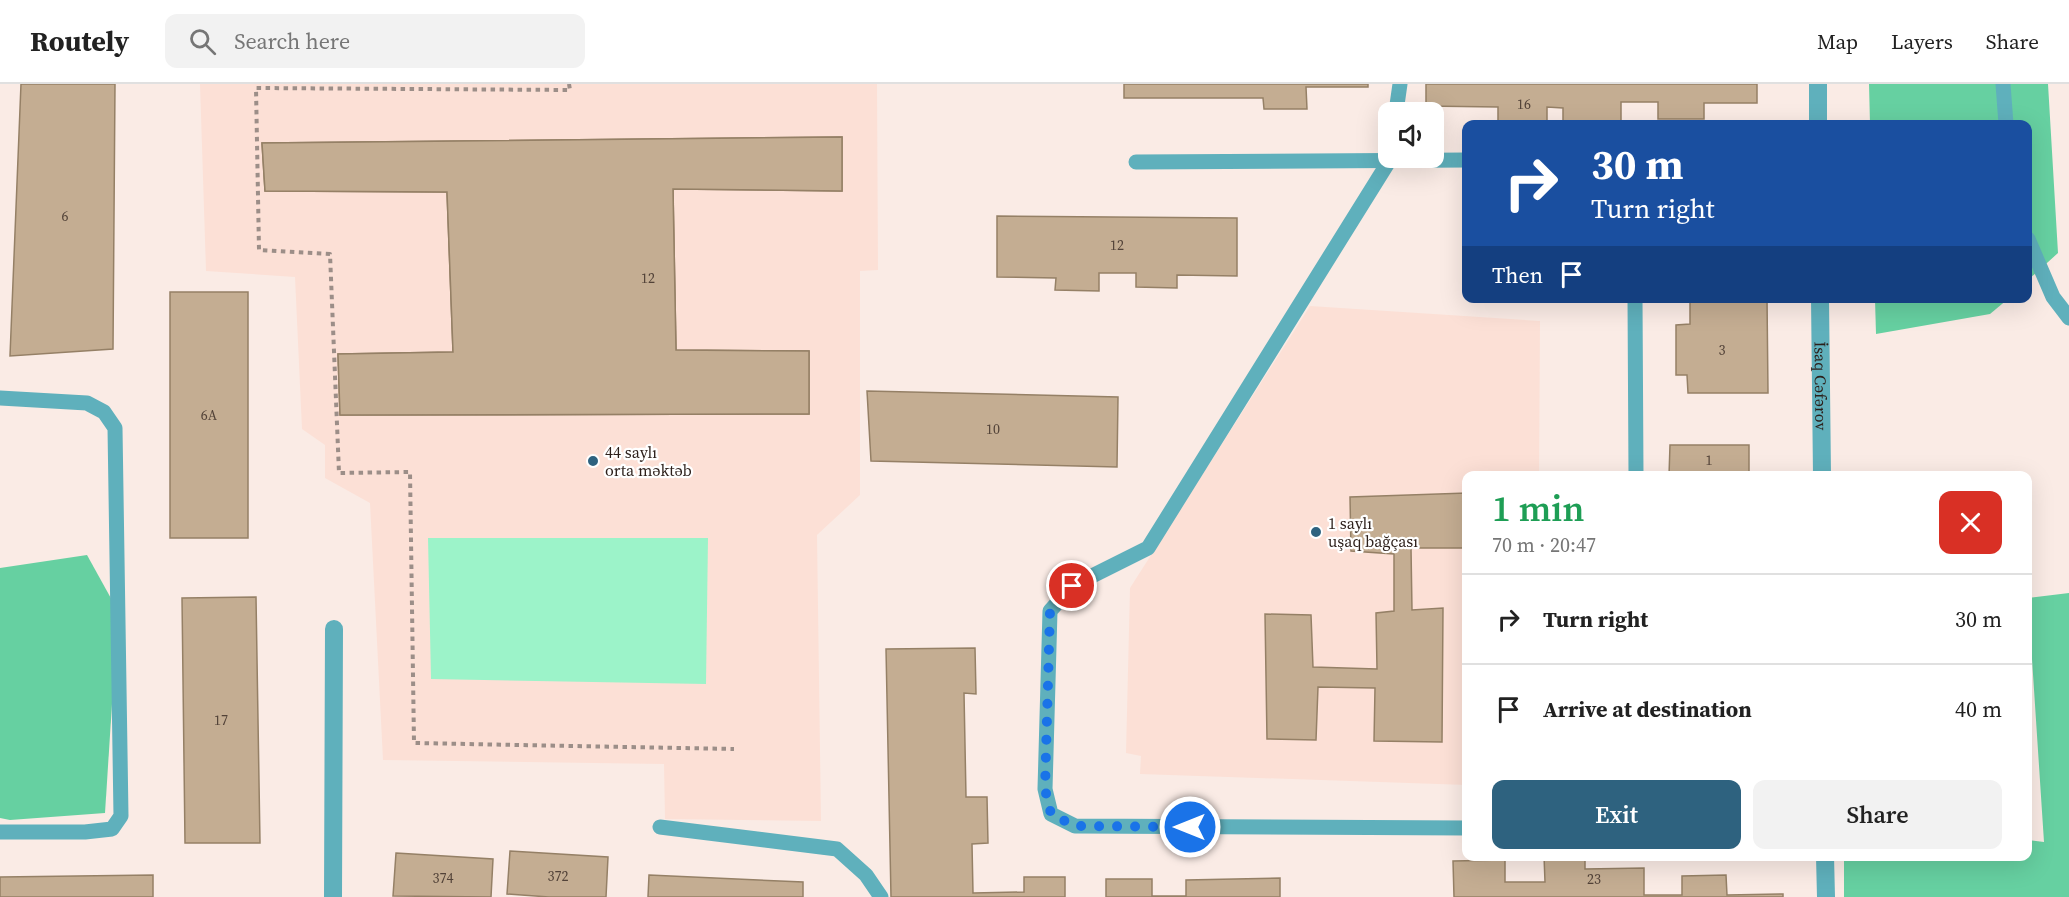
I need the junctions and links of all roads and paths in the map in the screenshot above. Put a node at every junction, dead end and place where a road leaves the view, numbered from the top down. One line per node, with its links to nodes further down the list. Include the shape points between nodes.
1 (569, 84): 21 (path, via 570,90 256,88 259,250 330,254 339,472 410,472 414,743)
2 (1400, 84): 5 (lane)
3 (1818, 84): 6 (street)
4 (2003, 84): 7 (lane)
5 (1397, 102)
6 (1818, 120)
7 (2006, 120)
8 (1378, 159): 11 (lane)
9 (1444, 160): 10 (lane)
10 (1462, 160)
11 (1136, 162)
12 (1385, 168): 23 (lane, via 1148,548 1072,586 1050,611 1045,789 1051,814 1075,826)
13 (2032, 248): 16 (lane, via 2053,297)
14 (1635, 303): 18 (lane)
15 (1820, 303): 19 (street, İsaq Cəfərov)
16 (2069, 318)
17 (0, 398): 24 (lane, via 87,402 104,412 115,428 121,816 112,829)
18 (1636, 471)
19 (1822, 471)
20 (334, 629): 26 (street)
21 (734, 750)
22 (660, 827): 27 (lane, via 837,849 866,875)
23 (1462, 828)
24 (0, 832)
25 (1825, 861): 28 (street)
26 (333, 897)
27 (881, 897)
28 (1826, 897)

